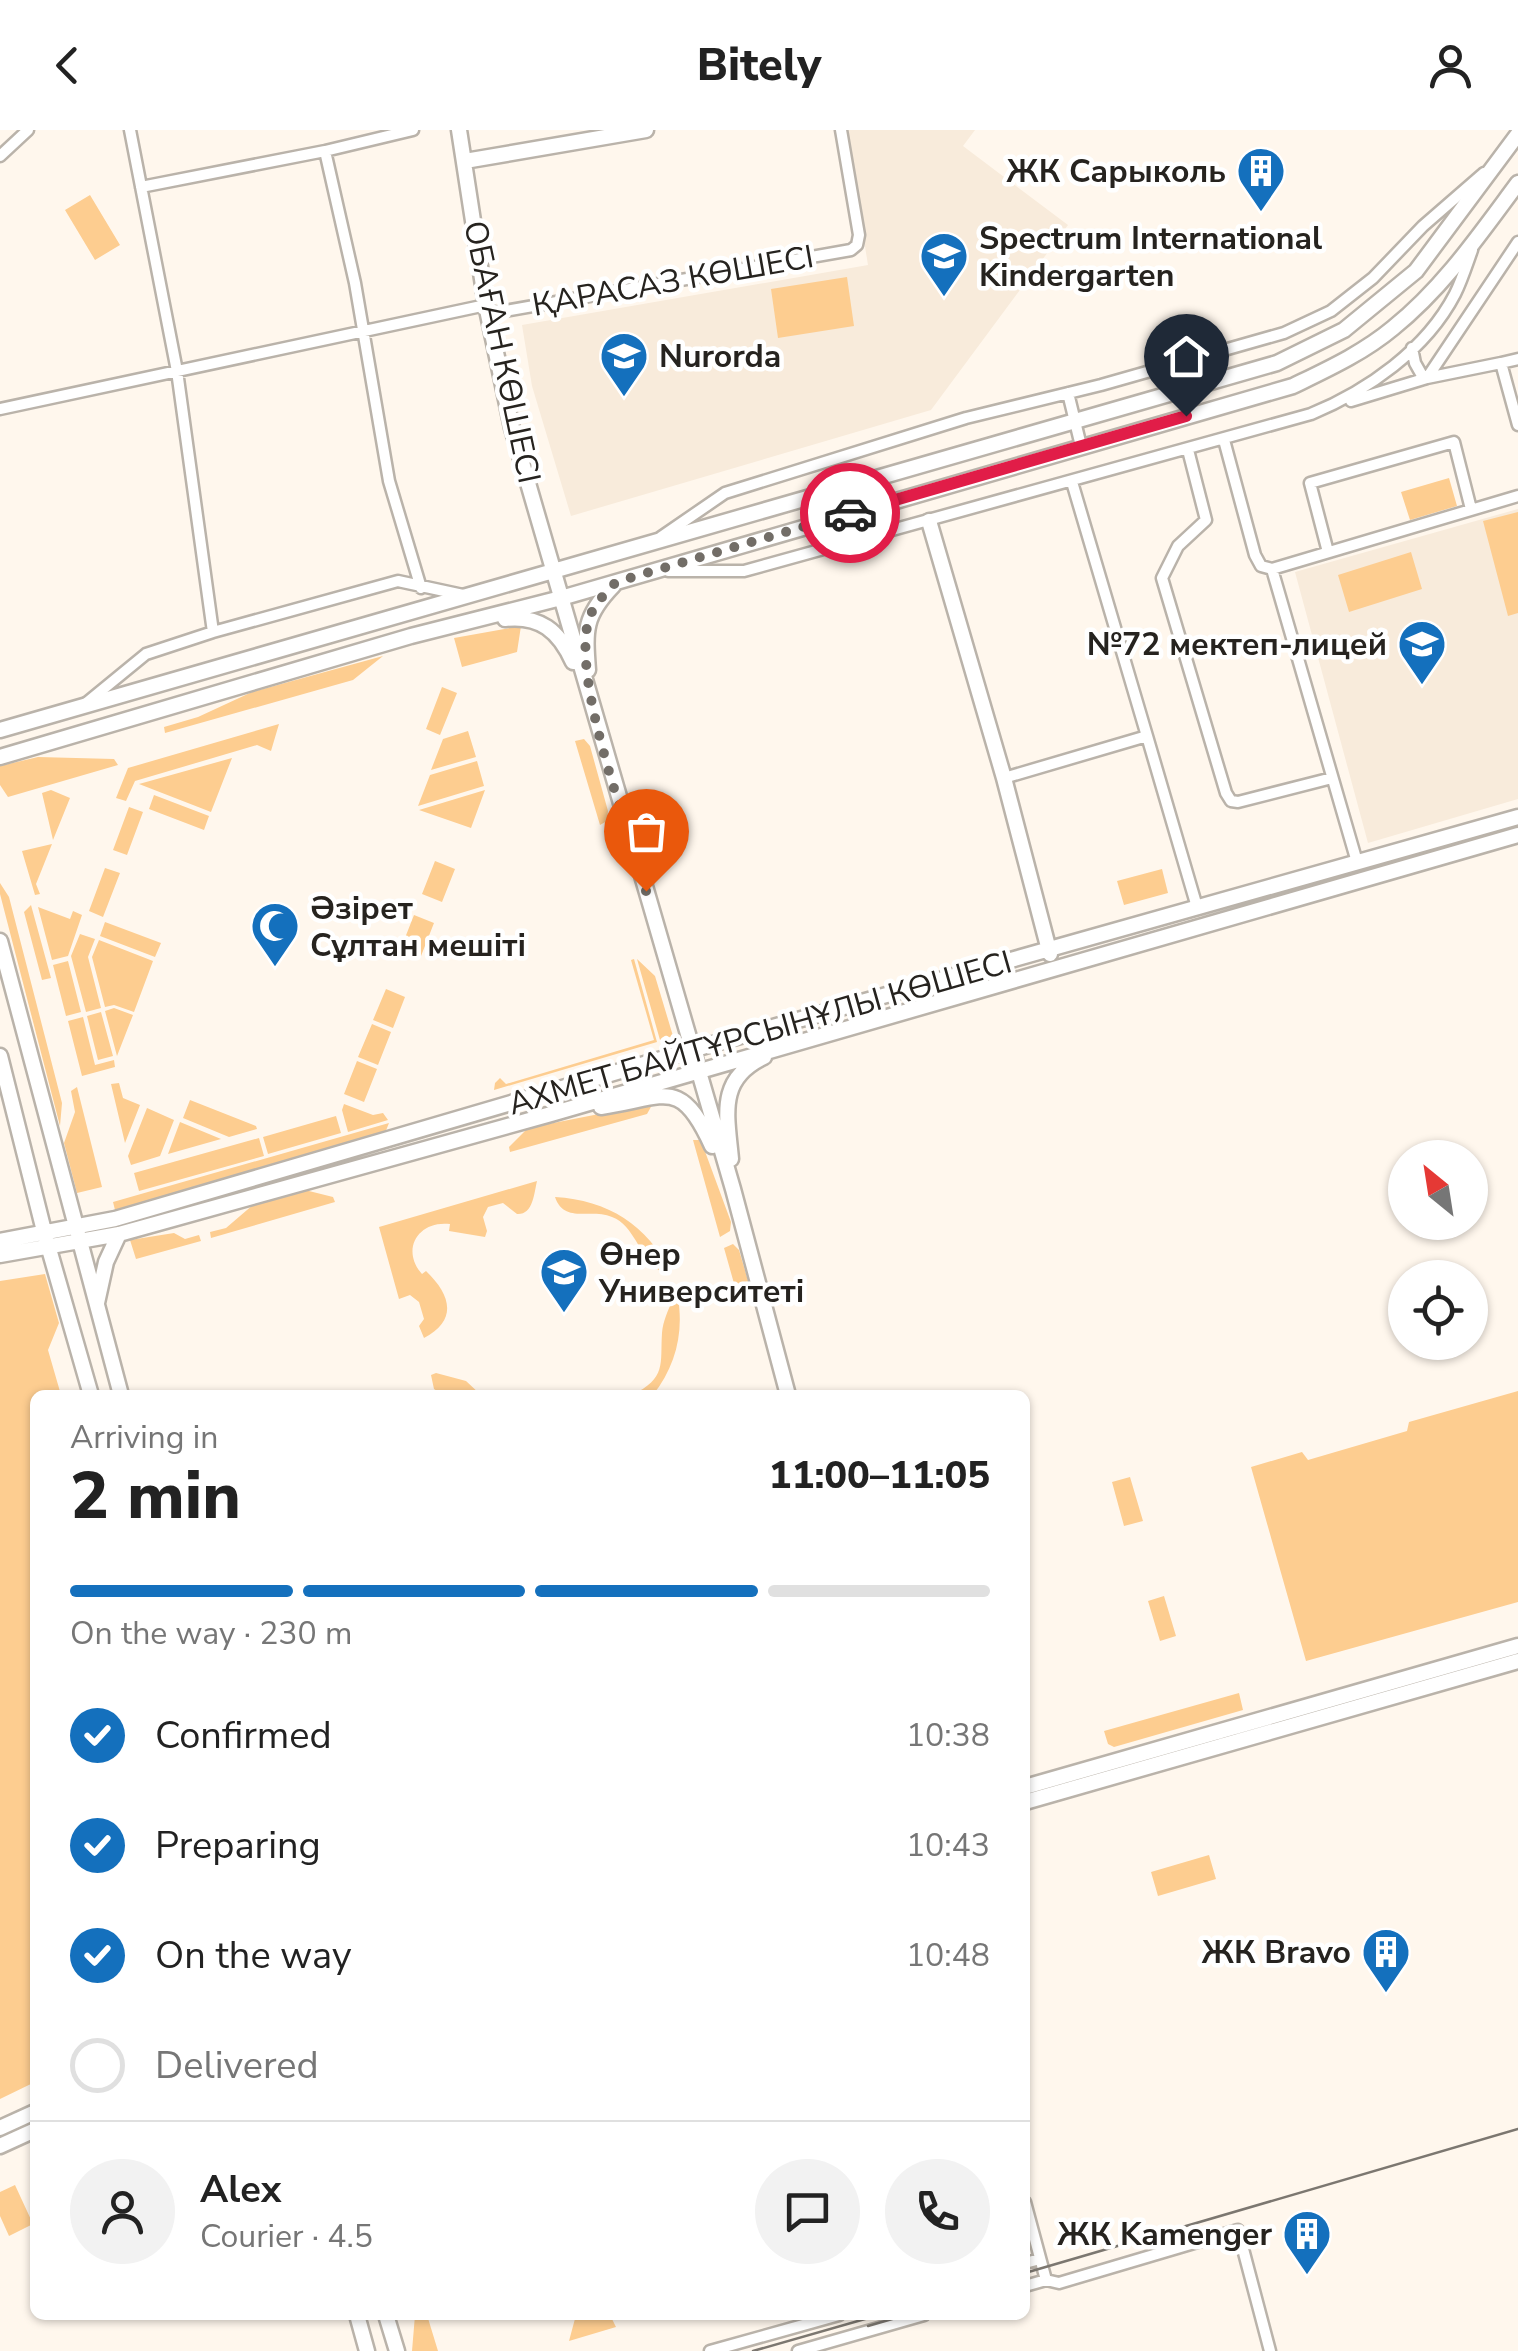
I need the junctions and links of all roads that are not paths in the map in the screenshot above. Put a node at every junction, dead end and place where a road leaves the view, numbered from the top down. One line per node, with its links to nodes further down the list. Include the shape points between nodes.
1 (28, 130): 9 (street)
2 (130, 130): 13 (street)
3 (413, 130): 8 (street)
4 (459, 130): 10 (street, ОБАҒАН КӨШЕСІ)
5 (646, 130): 10 (street)
6 (842, 130): 16 (street, ҚАРАСАЗ КӨШЕСІ, via 858,246)
7 (1518, 134): 11 (street)
8 (324, 151): 13 (street); 17 (street)
9 (0, 156)
10 (464, 161): 16 (street, ОБАҒАН КӨШЕСІ)
11 (1491, 166): 23 (street, via 1331,312 1284,334); 26 (street, via 1416,271 1344,330 1278,364)
12 (1518, 183): 14 (street)
13 (141, 187): 21 (street)
14 (1476, 240): 18 (street, via 1454,295); 29 (street, via 1394,328 1336,366 1293,386)
15 (1518, 242): 22 (street)
16 (487, 309): 17 (street, ҚАРАСАЗ КӨШЕСІ); 39 (street, ОБАҒАН КӨШЕСІ)
17 (363, 331): 21 (street, ҚАРАСАЗ КӨШЕСІ); 41 (street, via 389,481)
18 (1412, 348): 22 (street); 25 (street, via 1346,400)
19 (1518, 359): 20 (street)
20 (1501, 363): 22 (street); 27 (street)
21 (177, 370): 24 (street, ҚАРАСАЗ КӨШЕСІ); 45 (street)
22 (1426, 378): 25 (street)
23 (1068, 393): 26 (street); 35 (street, via 725,493)
24 (0, 408)
25 (1316, 412): 28 (street)
26 (1075, 421): 29 (street); 35 (street)
27 (1518, 425)
28 (1224, 440): 30 (street); 37 (street, via 1255,555)
29 (1082, 446): 38 (street)
30 (1188, 450): 31 (street); 52 (street, via 1206,520 1178,546 1162,578 1226,793 1238,802)
31 (1072, 482): 34 (street); 49 (street)
32 (1518, 496): 33 (street)
33 (1471, 509): 36 (street); 36 (street, via 1454,442 1310,483)
34 (929, 521): 38 (street, via 744,571); 51 (street)
35 (652, 543): 39 (street)
36 (1328, 552): 37 (street)
37 (1272, 569): 52 (street)
38 (655, 571): 40 (street)
39 (553, 572): 42 (street); 43 (street, ОБАҒАН КӨШЕСІ)
40 (616, 582): 43 (street); 46 (street, via 587,626)
41 (421, 588): 42 (street); 45 (street, via 398,582)
42 (469, 596): 47 (street)
43 (561, 598): 44 (street); 46 (street, ОБАҒАН КӨШЕСІ)
44 (450, 626): 46 (street, via 539,621 566,647); 50 (street)
45 (214, 632): 47 (street, via 146,654)
46 (591, 701): 61 (street)
47 (81, 707): 48 (street)
48 (0, 730)
49 (1148, 736): 51 (street); 56 (street)
50 (0, 757)
51 (1004, 778): 58 (street)
52 (1332, 778): 55 (street)
53 (1518, 817): 55 (street, АХМЕТ БАЙТҰРСЫНҰЛЫ КӨШЕСІ)
54 (1518, 835): 59 (street, АХМЕТ БАЙТҰРСЫНҰЛЫ КӨШЕСІ)
55 (1357, 862): 56 (street, АХМЕТ БАЙТҰРСЫНҰЛЫ КӨШЕСІ)
56 (1197, 907): 58 (street, АХМЕТ БАЙТҰРСЫНҰЛЫ КӨШЕСІ)
57 (0, 941): 67 (street)
58 (1049, 948): 59 (street); 61 (street, АХМЕТ БАЙТҰРСЫНҰЛЫ КӨШЕСІ)
59 (1054, 968): 60 (street, АХМЕТ БАЙТҰРСЫНҰЛЫ КӨШЕСІ)
60 (837, 1030): 63 (street, АХМЕТ БАЙТҰРСЫНҰЛЫ КӨШЕСІ); 65 (street, via 760,1059 738,1075 726,1106)
61 (692, 1050): 63 (street); 67 (street, АХМЕТ БАЙТҰРСЫНҰЛЫ КӨШЕСІ)
62 (0, 1056): 69 (street)
63 (698, 1070): 64 (street, АХМЕТ БАЙТҰРСЫНҰЛЫ КӨШЕСІ); 65 (street)
64 (551, 1114): 65 (street, via 660,1095 682,1100 699,1117); 66 (street, АХМЕТ БАЙТҰРСЫНҰЛЫ КӨШЕСІ)
65 (733, 1189): 74 (street)
66 (119, 1234): 67 (street, АХМЕТ БАЙТҰРСЫНҰЛЫ КӨШЕСІ); 71 (street)
67 (76, 1236): 69 (street, АХМЕТ БАЙТҰРСЫНҰЛЫ КӨШЕСІ); 71 (street)
68 (0, 1242): 69 (street, АХМЕТ БАЙТҰРСЫНҰЛЫ КӨШЕСІ)
69 (46, 1242): 70 (street, АХМЕТ БАЙТҰРСЫНҰЛЫ КӨШЕСІ); 72 (street)
70 (0, 1255)
71 (96, 1308): 73 (street)
72 (90, 1390)
73 (120, 1390)
74 (787, 1390)
75 (1518, 1646): 77 (street)
76 (1518, 1661): 78 (street)
77 (1030, 1786)
78 (1030, 1801)
79 (30, 2114): 80 (street)
80 (0, 2128)
81 (30, 2132): 82 (street)
82 (0, 2146)
83 (1030, 2221): 84 (street)
84 (1040, 2259): 85 (street); 86 (street)
85 (1030, 2262)
86 (1046, 2280): 87 (street); 96 (street, via 1059,2283 1238,2230)
87 (1030, 2285)
88 (358, 2320): 92 (street)
89 (388, 2320): 93 (street)
90 (821, 2320): 94 (street)
91 (906, 2320): 95 (street)
92 (367, 2351)
93 (397, 2351)
94 (710, 2351)
95 (798, 2351)
96 (1270, 2351)

